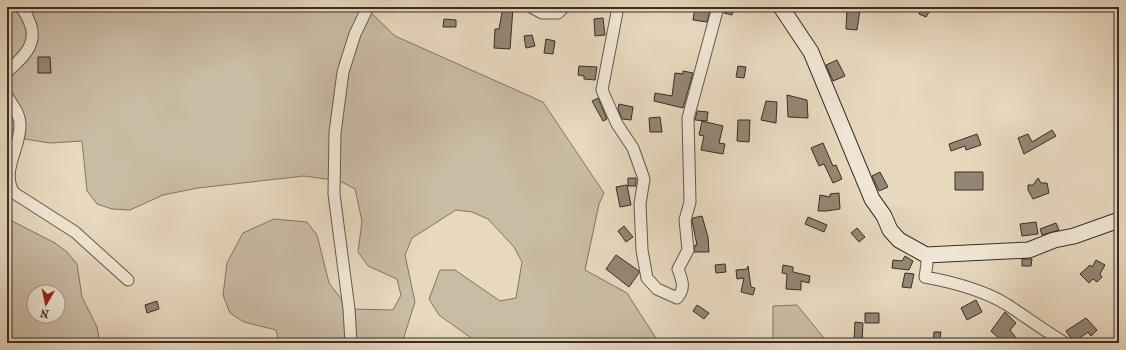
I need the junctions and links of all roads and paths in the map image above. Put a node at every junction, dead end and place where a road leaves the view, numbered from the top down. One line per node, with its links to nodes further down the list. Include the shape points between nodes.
1 (20, 7): 8 (street, via 28,16 33,36 28,50)
2 (368, 7): 13 (street, via 355,34 343,72 335,133 334,194)
3 (531, 7): 4 (street, via 542,13 558,14)
4 (564, 7)
5 (618, 7): 6 (street, via 602,90 617,124 633,148 644,179 640,204 642,250 647,278 657,289 677,298 682,292 683,284 678,268 688,250 685,220 690,202 688,118)
6 (718, 7)
7 (781, 7): 11 (main road, via 811,52 872,199 890,230 899,240)
8 (7, 72)
9 (7, 96): 12 (street, via 19,116 20,124 8,171 9,187 14,193 75,232)
10 (1119, 220): 11 (main road, via 1029,250)
11 (926, 255): 14 (street, via 925,277 991,296)
12 (128, 280)
13 (351, 343)
14 (1065, 343)

